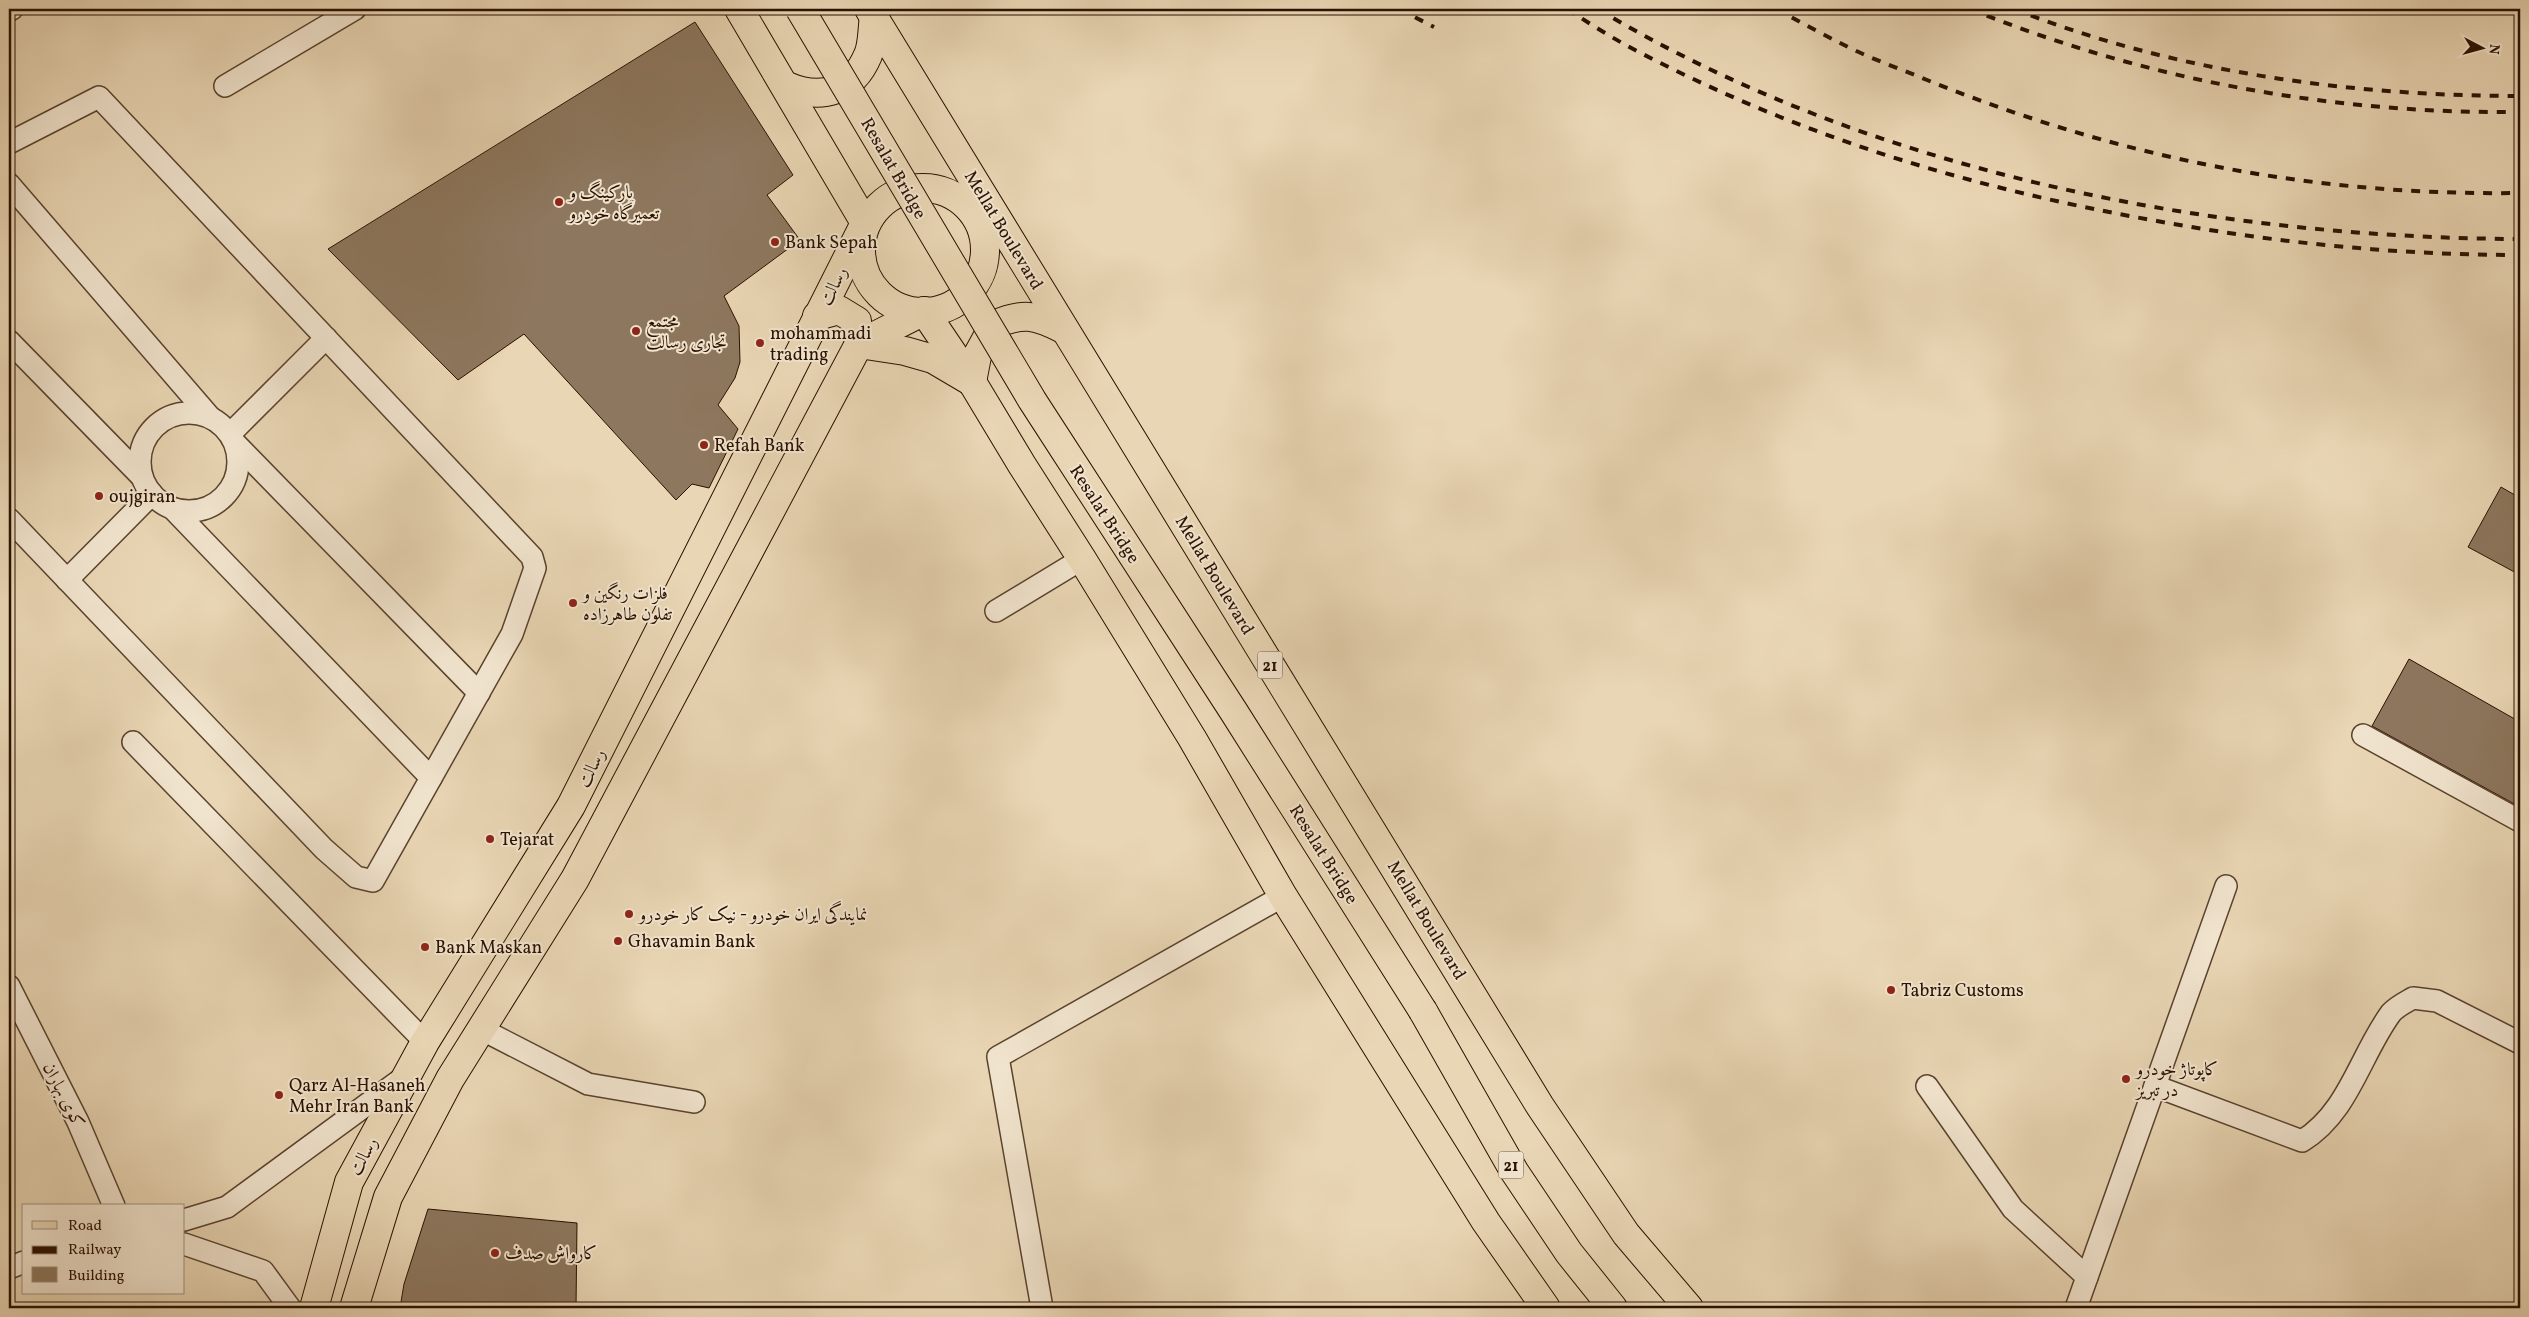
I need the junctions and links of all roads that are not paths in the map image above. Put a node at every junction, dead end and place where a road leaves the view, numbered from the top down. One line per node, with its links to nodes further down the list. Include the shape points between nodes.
1 (356, 9): 5 (street)
2 (739, 9): 6 (main road)
3 (800, 9): 56 (main road, Resalat Bridge / 21, bridge, via 1032,400 1423,1011 1514,1171 1569,1253)
4 (871, 13): 6 (main road, via 869,54 854,81 830,92 802,92); 8 (main road, Mellat Boulevard / 21)
5 (225, 86)
6 (787, 86): 11 (main road)
7 (9, 143): 17 (street, via 99,97)
8 (960, 158): 10 (main road); 12 (main road, Mellat Boulevard / 21)
9 (9, 184): 21 (street)
10 (937, 188): 11 (main road, via 904,190 876,207); 13 (main road, via 966,203 971,210 984,231)
11 (865, 223): 14 (main road, via 860,246 863,270 880,298 904,310); 15 (main road, رسالت)
12 (1014, 246): 13 (main road, via 1001,251); 16 (main road, Mellat Boulevard / 21)
13 (985, 264): 14 (main road, via 970,293 943,311)
14 (924, 311): 19 (main road); 20 (main road)
15 (817, 316): 19 (main road, via 838,310 856,321); 39 (main road, رسالت, via 571,806)
16 (1063, 329): 20 (main road, via 1041,318 1022,315 994,325 977,356); 57 (main road, Mellat Boulevard / 21, via 1540,1106 1626,1234)
17 (326, 338): 22 (street); 30 (street, via 532,557 535,568 512,634)
18 (9, 341): 23 (street)
19 (859, 344): 20 (main road, via 933,359); 38 (main road, via 575,879)
20 (972, 382): 27 (main road)
21 (210, 417): 22 (street); 23 (street, via 194,413 163,419 143,444 139,460)
22 (232, 438): 25 (street, via 238,459 237,475 230,490 219,502 205,509); 30 (street)
23 (141, 476): 24 (street)
24 (152, 494): 25 (street); 28 (street)
25 (173, 510): 33 (street)
26 (9, 519): 28 (street)
27 (1082, 559): 29 (street); 36 (main road, via 1192,738)
28 (67, 580): 33 (street, via 324,849 356,877 373,881)
29 (996, 610)
30 (479, 693): 33 (street)
31 (2363, 735): 34 (street)
32 (133, 742): 39 (street)
33 (431, 778)
34 (2520, 821)
35 (2226, 886): 43 (street)
36 (1283, 896): 54 (street, via 998,1057); 55 (main road, via 1486,1222)
37 (9, 986): 45 (street, کوی بهاران, via 78,1122)
38 (481, 1029): 44 (street, via 588,1084); 53 (main road, via 450,1079 388,1198)
39 (425, 1042): 41 (main road, رسالت)
40 (2520, 1043): 43 (street, via 2437,1002 2413,998 2392,1011 2337,1109 2318,1131 2302,1141)
41 (408, 1075): 46 (street, via 227,1206); 52 (main road, رسالت, via 349,1182)
42 (1927, 1086): 50 (street, via 2013,1209)
43 (2155, 1086): 50 (street)
44 (694, 1102)
45 (113, 1204)
46 (185, 1220)
47 (185, 1244): 51 (street, via 263,1271)
48 (22, 1263): 49 (street)
49 (9, 1268)
50 (2087, 1277): 58 (street)
51 (290, 1308)
52 (314, 1308)
53 (354, 1308)
54 (1042, 1308)
55 (1546, 1308)
56 (1614, 1308)
57 (1689, 1308)
58 (2076, 1308)

